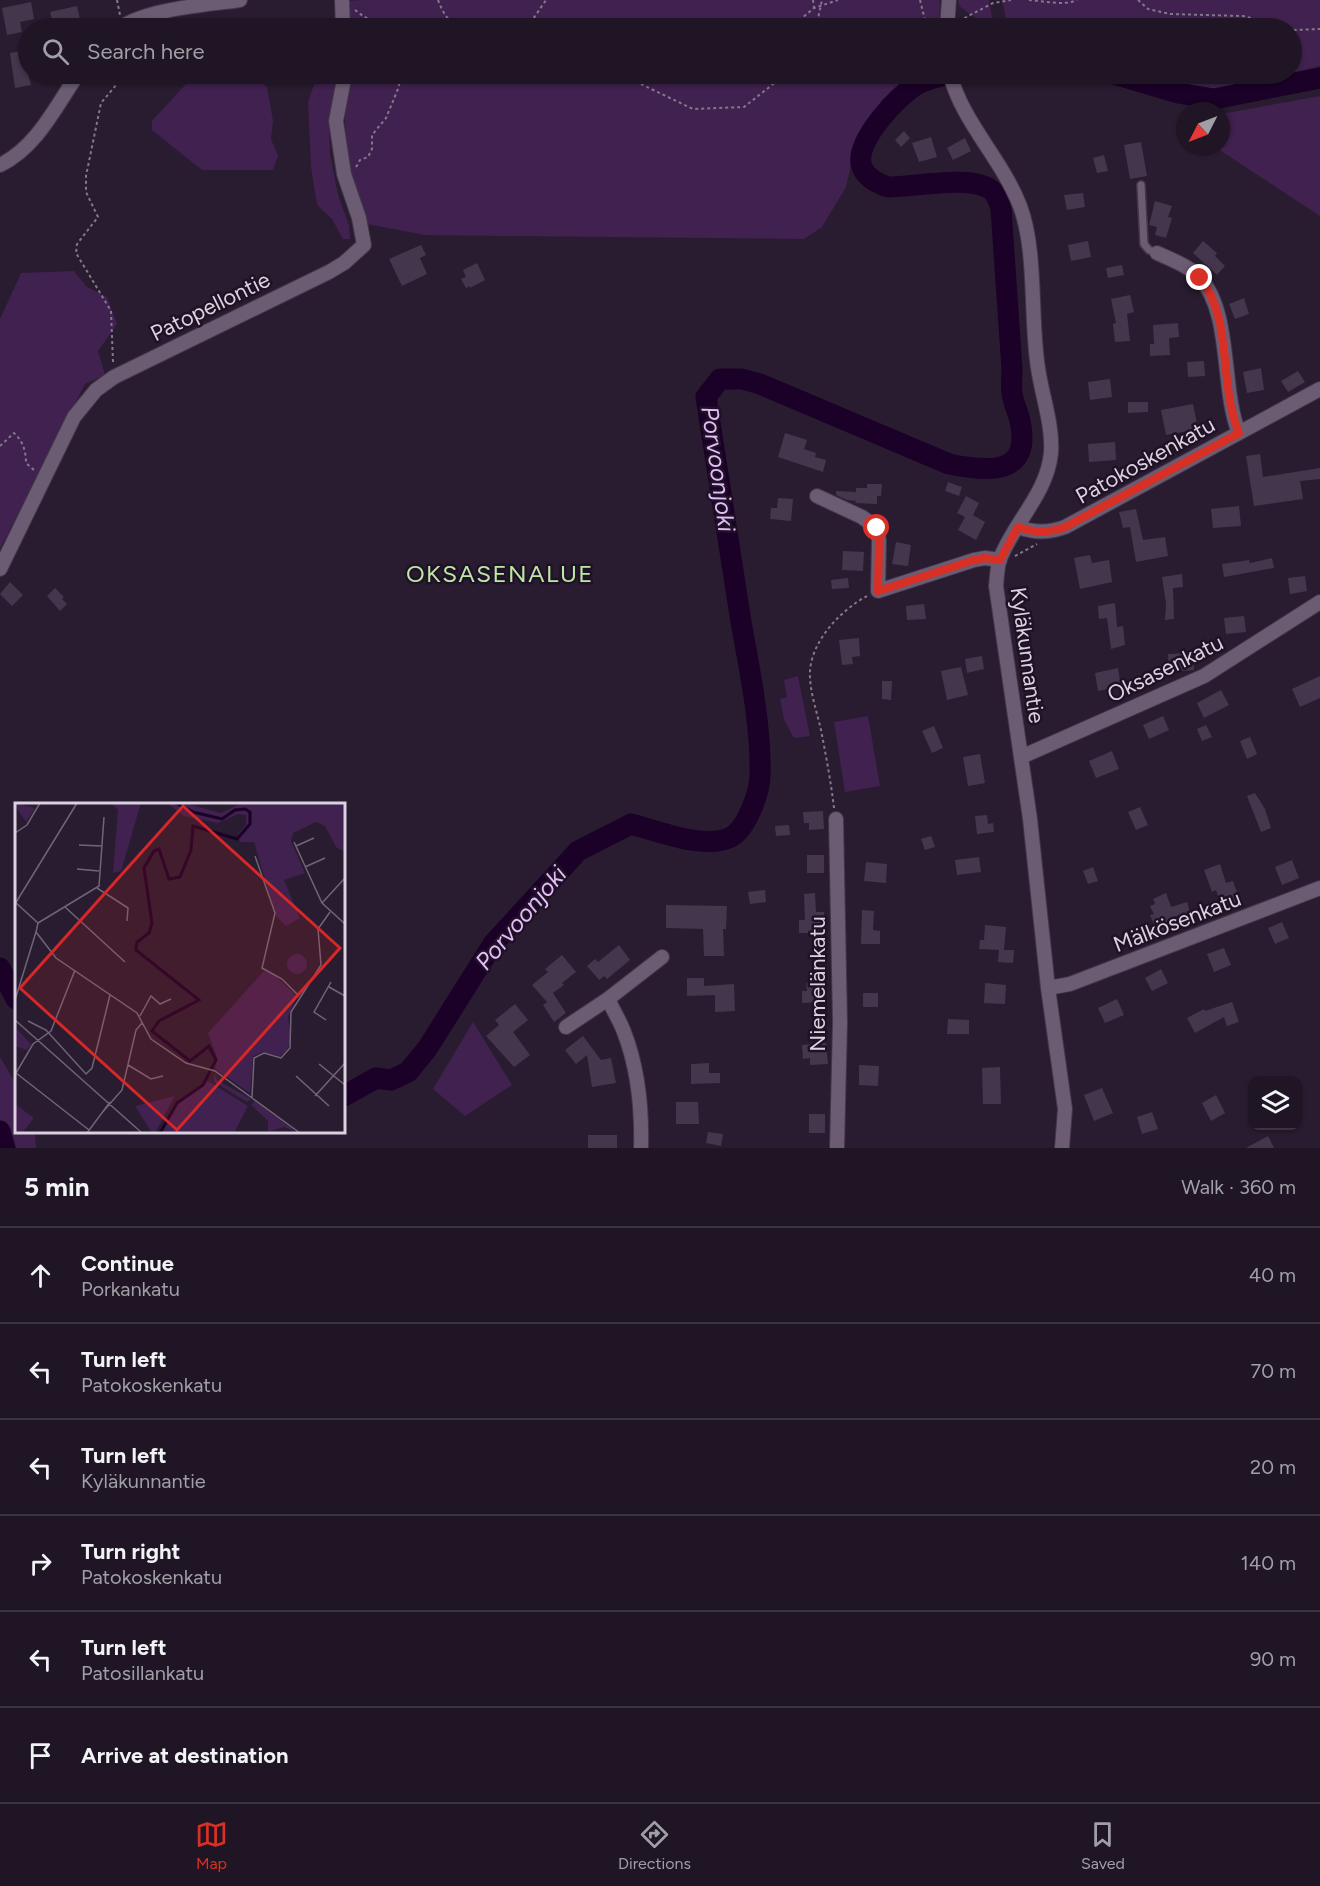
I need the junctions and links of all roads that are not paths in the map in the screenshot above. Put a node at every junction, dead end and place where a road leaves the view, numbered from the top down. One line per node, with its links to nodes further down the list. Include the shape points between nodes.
1 (240, 0): 4 (street)
2 (949, 0): 6 (street)
3 (346, 3): 5 (street)
4 (143, 18)
5 (345, 18)
6 (948, 18)
7 (71, 84): 10 (street, via 33,138)
8 (343, 84): 18 (street, Patopellontie, via 336,121 344,174 364,246 329,272 114,377 96,390 66,430)
9 (952, 84): 16 (street, Kyläkunnantie, via 1020,206 1027,234 1038,368 1051,454 1041,489)
10 (0, 165)
11 (1141, 185): 12 (lane, via 1144,244)
12 (1157, 253): 14 (street, via 1187,267 1210,290 1220,323 1232,417)
13 (1320, 389): 14 (street, Patokoskenkatu)
14 (1239, 433): 16 (street, Patokoskenkatu, via 1065,527 1051,532)
15 (817, 496): 17 (street, via 877,528 878,591 974,560)
16 (1018, 527): 17 (street, Kyläkunnantie)
17 (1000, 560): 20 (street, Kyläkunnantie, via 996,586)
18 (0, 569)
19 (1320, 602): 20 (street, Oksasenkatu, via 1204,676)
20 (1021, 757): 24 (street, Kyläkunnantie)
21 (836, 819): 28 (street, Niemelänkatu, via 840,1022)
22 (1320, 888): 24 (street, Mälkösenkatu, via 1070,984)
23 (662, 957): 25 (street)
24 (1048, 988): 29 (street, Kyläkunnantie, via 1065,1109)
25 (608, 999): 26 (street); 27 (street, via 624,1032 635,1071)
26 (566, 1027)
27 (641, 1148)
28 (837, 1148)
29 (1062, 1148)

